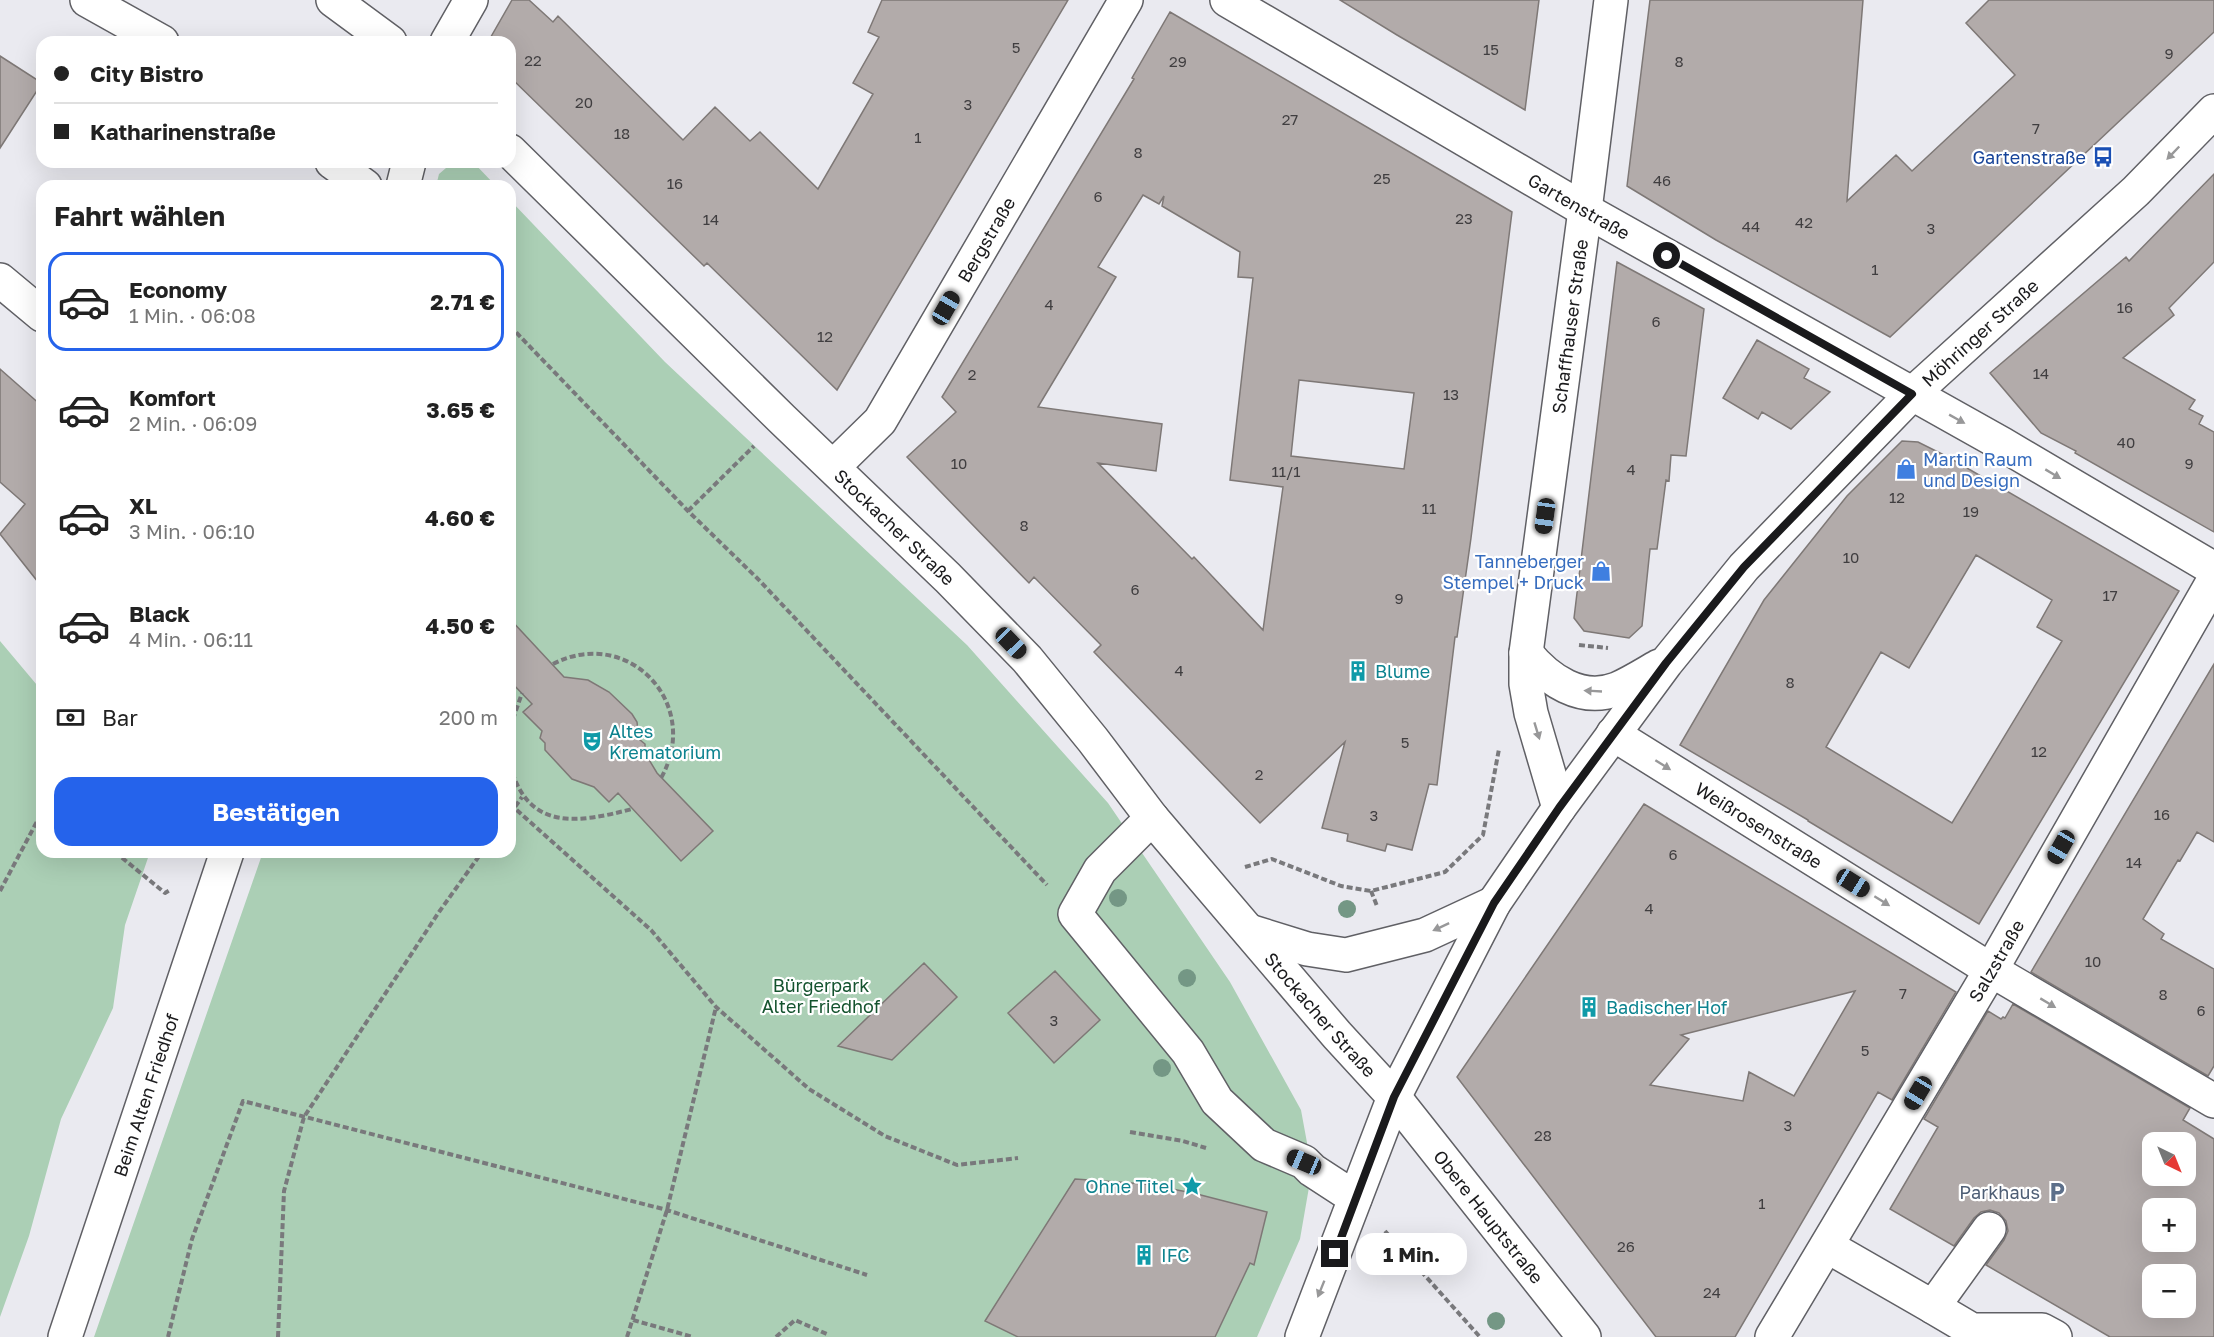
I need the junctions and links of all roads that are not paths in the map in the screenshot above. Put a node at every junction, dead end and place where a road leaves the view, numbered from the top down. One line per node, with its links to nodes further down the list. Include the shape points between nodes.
1 (87, 0): 7 (street)
2 (333, 0): 8 (street)
3 (471, 0): 9 (street)
4 (1126, 0): 18 (street, Bergstraße, via 880,421)
5 (1227, 0): 14 (street, Gartenstraße)
6 (1611, 0): 14 (street, Schaffhauser Straße)
7 (151, 36)
8 (382, 36)
9 (450, 36)
10 (2214, 111): 17 (street, Möhringer Straße, one-way to 17, via 2136,191)
11 (516, 157): 18 (street, Stockacher Straße)
12 (340, 168): 13 (street)
13 (357, 180)
14 (1586, 210): 17 (street, Gartenstraße); 21 (street, Schaffhauser Straße)
15 (0, 280): 16 (street)
16 (36, 310)
17 (1912, 394): 19 (street, Gartenstraße, one-way to 19); 22 (street, Möhringer Straße, via 1744,567)
18 (833, 467): 25 (street, Stockacher Straße, via 1027,659)
19 (2214, 569)
20 (2214, 580): 29 (street, Salzstraße)
21 (1526, 653): 22 (street, one-way to 21, via 1616,689 1599,693 1555,682); 24 (street, Schaffhauser Straße, one-way to 24, via 1531,713)
22 (1666, 663): 23 (street, Möhringer Straße)
23 (1613, 734): 24 (street, Möhringer Straße); 29 (street, Weißrosenstraße, one-way to 29)
24 (1559, 808): 27 (street, Möhringer Straße)
25 (1152, 818): 28 (street, Stockacher Straße); 32 (street, via 1100,870 1075,914 1188,1052 1217,1101 1264,1145 1304,1162)
26 (225, 858): 36 (street, Beim Alten Friedhof)
27 (1494, 903): 28 (street, Stockacher Straße, one-way to 28, via 1425,935 1346,955 1307,949); 30 (street, Möhringer Straße)
28 (1249, 931): 30 (street, Stockacher Straße)
29 (1991, 970): 31 (street, Weißrosenstraße, one-way to 31); 34 (street, Salzstraße)
30 (1394, 1097): 32 (street, Möhringer Straße); 38 (street, Obere Hauptstraße)
31 (2214, 1101)
32 (1355, 1198): 37 (street, Möhringer Straße, one-way to 37)
33 (1989, 1229): 35 (street)
34 (1827, 1246): 35 (street); 39 (street, Salzstraße)
35 (1933, 1306): 40 (street, via 1972,1330 2042,1330)
36 (65, 1337)
37 (1302, 1337)
38 (1584, 1337)
39 (1772, 1337)
40 (2055, 1337)

